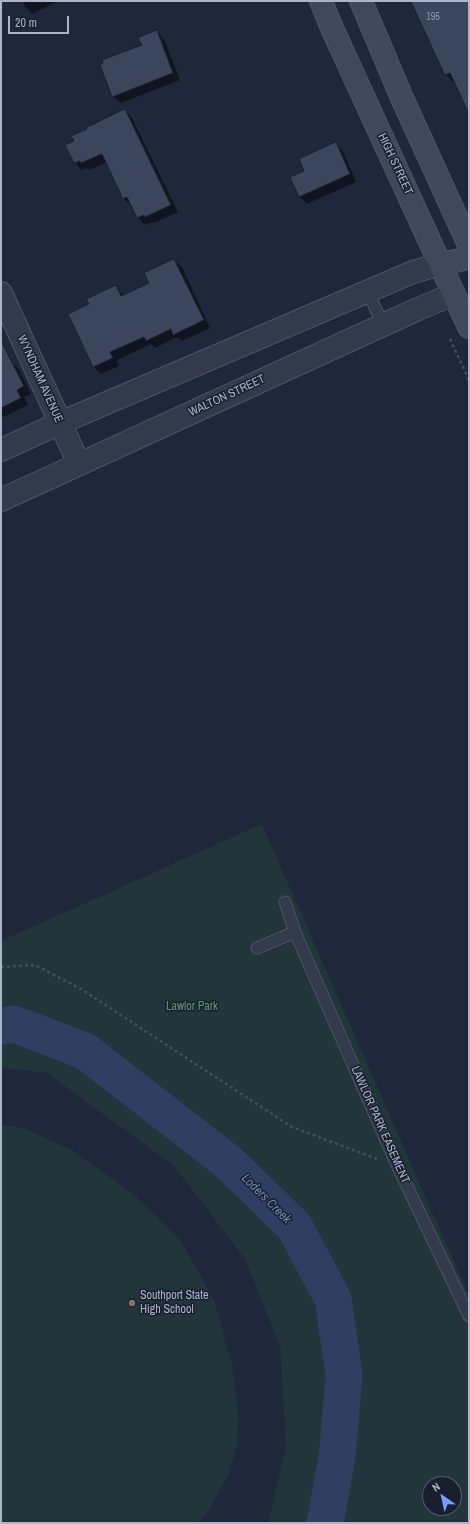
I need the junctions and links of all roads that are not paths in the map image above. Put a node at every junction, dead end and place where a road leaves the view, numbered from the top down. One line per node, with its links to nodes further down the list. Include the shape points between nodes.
1 (321, 1): 5 (main road, HIGH STREET)
2 (361, 1): 3 (main road)
3 (469, 245)
4 (469, 258): 5 (main road)
5 (441, 264): 6 (street, via 413,272); 7 (main road, HIGH STREET)
6 (368, 292): 9 (lane); 11 (street)
7 (462, 292): 9 (street, WALTON STREET); 10 (main road, HIGH STREET)
8 (1, 293): 11 (street, WYNDHAM AVENUE)
9 (383, 325): 13 (street, WALTON STREET)
10 (469, 327)
11 (60, 423): 12 (street); 13 (street, WYNDHAM AVENUE)
12 (1, 450)
13 (79, 464): 14 (street, WALTON STREET)
14 (1, 500)
15 (286, 902): 16 (lane, LAWLOR PARK EASEMENT)
16 (295, 932): 17 (lane); 18 (lane, LAWLOR PARK EASEMENT, via 397,1165)
17 (256, 948)
18 (469, 1316)

